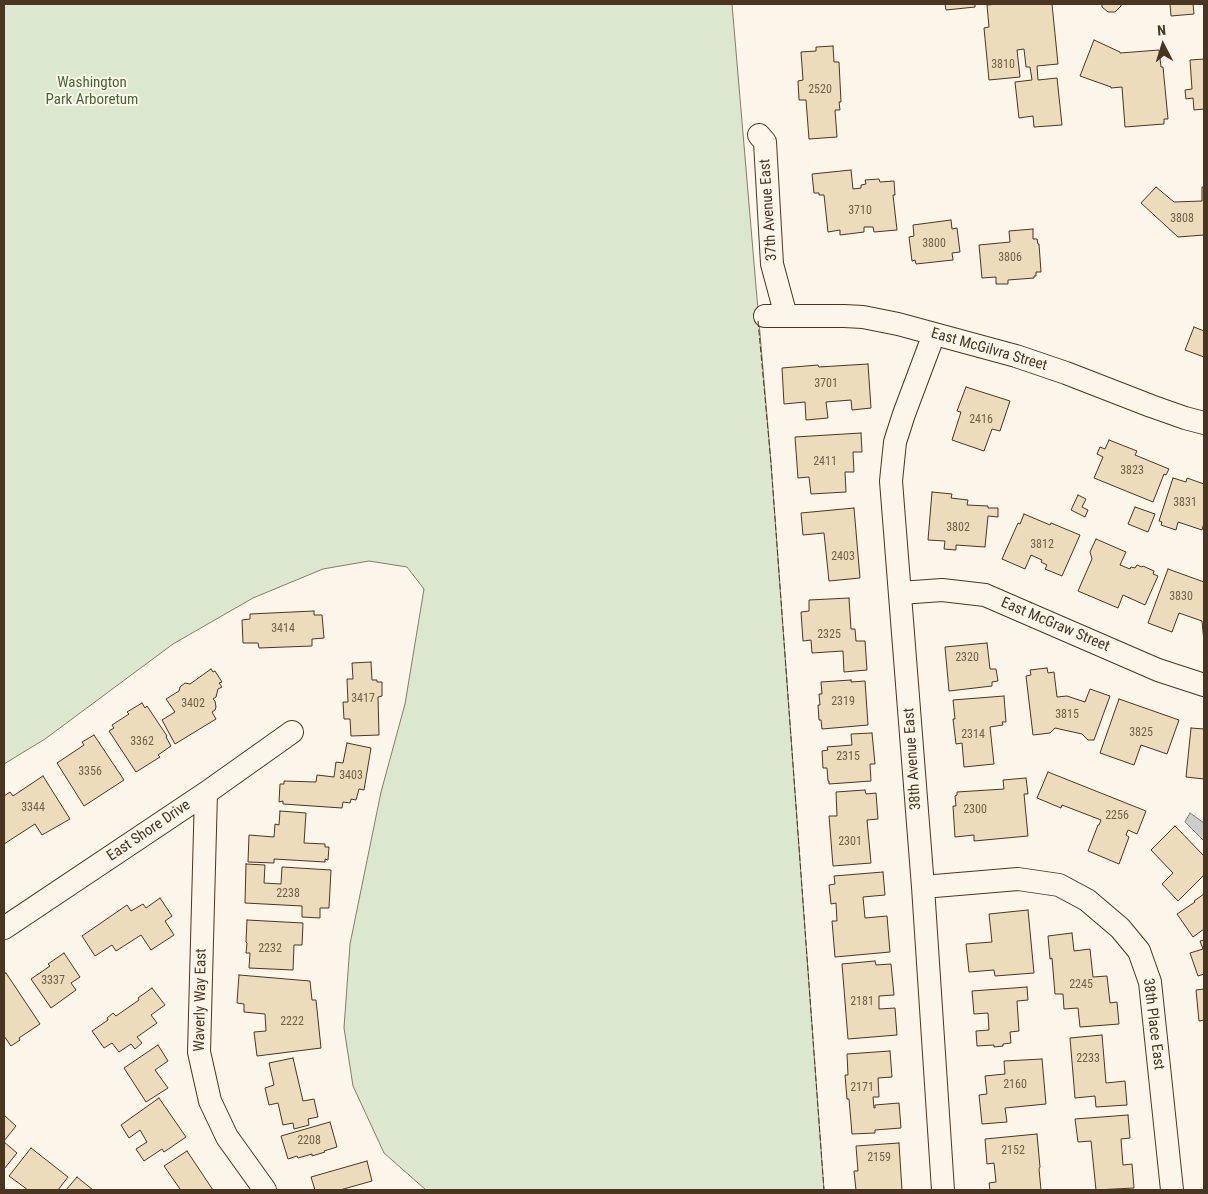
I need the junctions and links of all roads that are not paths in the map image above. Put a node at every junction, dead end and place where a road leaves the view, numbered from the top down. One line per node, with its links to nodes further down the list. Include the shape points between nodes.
1 (759, 135): 2 (street, 37th Avenue East, via 765,142)
2 (776, 316): 3 (street, East McGilvra Street, via 863,317)
3 (934, 334): 4 (street, East McGilvra Street, via 1016,356); 5 (street, 38th Avenue East, via 895,442 892,481)
4 (1204, 423)
5 (900, 593): 6 (street, East McGraw Street, via 942,590 985,595 1158,670); 9 (street, 38th Avenue East)
6 (1204, 685)
7 (292, 732): 8 (street, East Shore Drive)
8 (206, 793): 10 (street, East Shore Drive); 11 (street, Waverly Way East, via 199,1052 210,1101 227,1137)
9 (923, 887): 12 (street, 38th Avenue East); 13 (street, 38th Place East, via 1018,879 1059,885 1087,900 1120,928 1139,952 1150,982)
10 (4, 928)
11 (265, 1190)
12 (943, 1190)
13 (1172, 1190)

